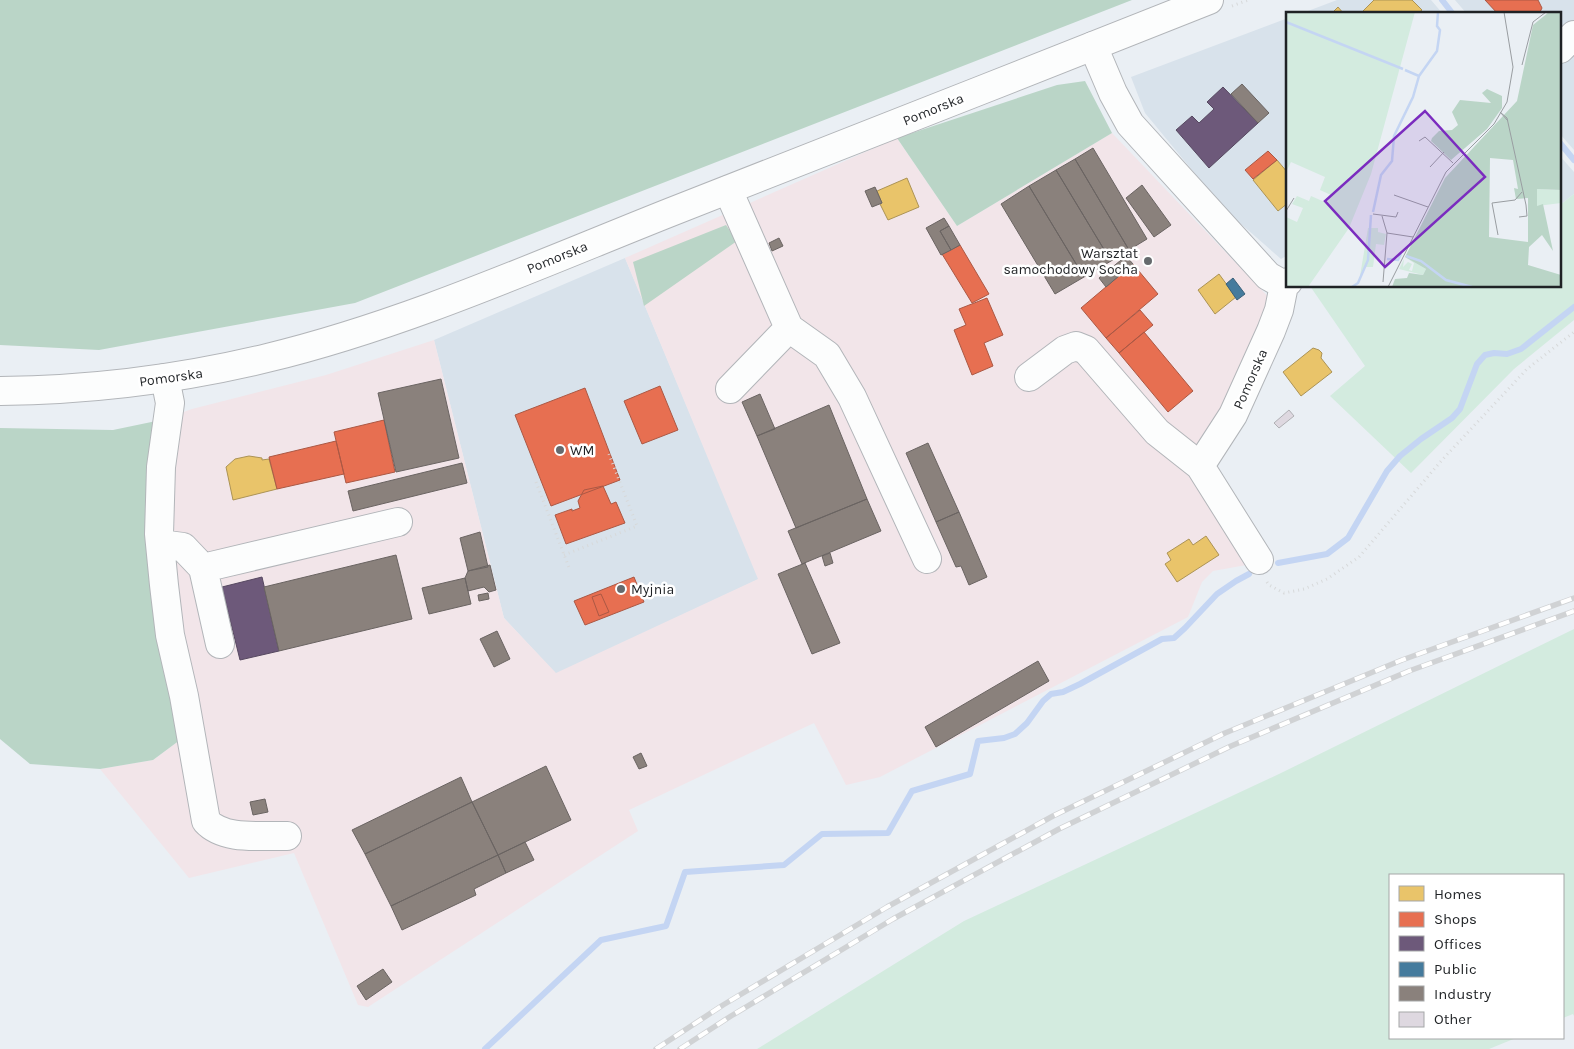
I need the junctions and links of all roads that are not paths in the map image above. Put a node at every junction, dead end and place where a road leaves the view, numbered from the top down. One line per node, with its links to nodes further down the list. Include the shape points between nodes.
1 (1208, 0): 3 (main road, Pomorska)
2 (1574, 35): 4 (main road)
3 (1093, 46): 5 (main road, Pomorska); 6 (main road, Pomorska, via 1130,124 1261,269)
4 (1562, 47)
5 (728, 190): 7 (main road); 9 (main road, Pomorska, via 362,331 269,358)
6 (1286, 284): 12 (main road, Pomorska, via 1274,324 1233,415)
7 (790, 328): 10 (main road); 15 (main road, via 827,355 839,375)
8 (1029, 377): 12 (main road, via 1065,350 1076,346 1086,350 1157,432)
9 (165, 378): 11 (main road, Pomorska); 14 (main road, via 170,403 161,467)
10 (730, 389)
11 (0, 391)
12 (1200, 466): 16 (main road)
13 (398, 522): 17 (main road)
14 (160, 544): 17 (main road, via 183,547); 19 (main road, via 170,634 206,821 213,829 228,834)
15 (927, 559)
16 (1259, 560)
17 (203, 568): 18 (main road)
18 (220, 644)
19 (287, 836)

